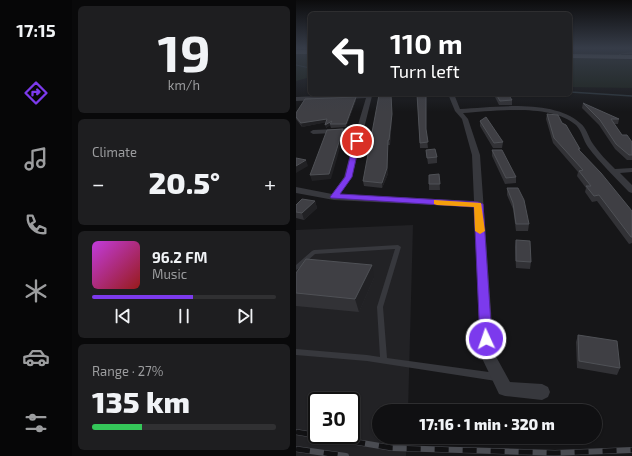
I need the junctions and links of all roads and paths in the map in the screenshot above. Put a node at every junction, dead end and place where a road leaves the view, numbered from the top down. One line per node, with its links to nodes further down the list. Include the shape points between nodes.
1 (452, 96): 3 (street)
2 (296, 99): 4 (street, via 369,96)
3 (458, 111): 7 (street, via 528,109 571,118 578,123 590,144); 11 (street, via 465,119 476,155)
4 (360, 130): 5 (street); 10 (street, via 348,177)
5 (313, 132)
6 (632, 170): 7 (street)
7 (615, 172): 9 (street)
8 (296, 190): 10 (street)
9 (632, 190)
10 (334, 197): 11 (street)
11 (478, 204): 15 (street, via 487,354)
12 (296, 268): 14 (lane, via 314,252 398,247 380,307)
13 (296, 352): 14 (lane)
14 (384, 360): 15 (lane)
15 (499, 378): 16 (street, via 505,389)
16 (542, 392)

